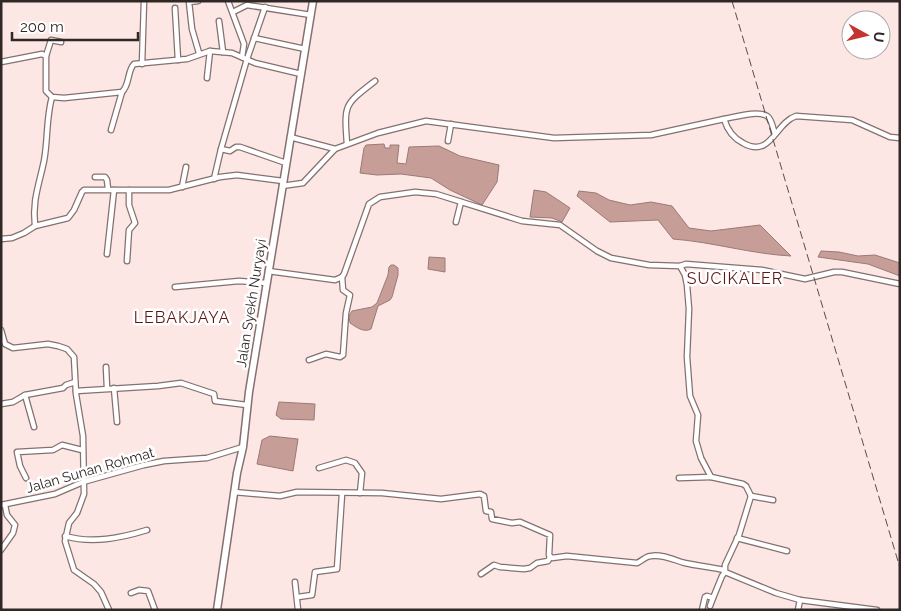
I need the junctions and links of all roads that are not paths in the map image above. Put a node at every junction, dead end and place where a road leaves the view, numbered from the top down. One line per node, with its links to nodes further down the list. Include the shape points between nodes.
1 (144, 1): 21 (street)
2 (198, 1): 15 (street, via 189,2)
3 (228, 1): 7 (street)
4 (312, 2): 8 (main road, Jalan Syekh Nuryayi)
5 (265, 7): 7 (street, via 247,5); 8 (street); 10 (street)
6 (175, 8): 19 (street)
7 (233, 12): 17 (street, via 244,44)
8 (311, 15): 12 (main road, Jalan Syekh Nuryayi)
9 (219, 21): 14 (street)
10 (254, 38): 12 (street); 18 (street)
11 (61, 42): 16 (street, via 51,40)
12 (305, 49): 22 (main road, Jalan Syekh Nuryayi)
13 (210, 50): 14 (street); 15 (street); 23 (street)
14 (223, 52): 17 (street)
15 (199, 53): 19 (street)
16 (46, 56): 20 (street, via 42,54); 26 (street, via 46,91)
17 (242, 58): 18 (street)
18 (247, 59): 22 (street); 35 (street)
19 (178, 60): 21 (street)
20 (1, 62)
21 (142, 64): 25 (street, via 132,66)
22 (301, 74): 31 (main road, Jalan Syekh Nuryayi)
23 (207, 78)
24 (376, 81): 34 (street, via 348,106)
25 (122, 92): 26 (street, via 64,98); 29 (street)
26 (52, 96): 48 (street, via 44,162 34,200)
27 (724, 119): 28 (street, via 651,135 554,138); 30 (street, via 749,113 766,115); 30 (street, via 734,138 749,146 763,146)
28 (451, 124): 33 (street); 34 (street, via 426,122)
29 (112, 130)
30 (775, 134): 32 (street, via 788,119 796,116 852,120 890,137)
31 (290, 137): 36 (street); 37 (main road, Jalan Syekh Nuryayi)
32 (900, 138)
33 (448, 141)
34 (347, 144): 36 (street)
35 (221, 149): 37 (street, via 230,151 240,147); 40 (street)
36 (335, 149): 41 (street, via 303,183)
37 (286, 163): 41 (main road, Jalan Syekh Nuryayi)
38 (186, 167): 42 (street)
39 (95, 177): 43 (street, via 105,177)
40 (214, 179): 41 (street, via 239,175); 42 (street)
41 (282, 183): 54 (main road, Jalan Syekh Nuryayi)
42 (182, 187): 45 (street)
43 (108, 189): 44 (street); 48 (street, via 84,190 68,218)
44 (114, 190): 45 (street); 50 (street)
45 (128, 190): 51 (street, via 135,223 129,230)
46 (461, 202): 47 (street); 52 (street, via 522,221 560,225 611,258); 55 (street, via 436,194 415,192 377,198 367,208)
47 (456, 222)
48 (35, 226): 49 (street, via 12,238)
49 (1, 239)
50 (108, 254)
51 (128, 261)
52 (680, 266): 53 (street); 75 (street, via 687,285 687,357 690,396 698,415 696,441)
53 (730, 268): 56 (street); 58 (street, via 805,278 842,272)
54 (268, 271): 55 (street, via 335,280); 57 (main road, Jalan Syekh Nuryayi)
55 (342, 277): 61 (street, via 343,290 350,295 343,355 326,354)
56 (728, 278)
57 (266, 283): 59 (street, via 239,281); 69 (main road, Jalan Syekh Nuryayi)
58 (900, 284)
59 (175, 287)
60 (1, 330): 63 (street, via 5,344 13,348 48,344 67,349 74,357)
61 (309, 360)
62 (106, 367): 64 (street)
63 (75, 382): 66 (street); 67 (street, via 63,388)
64 (107, 388): 65 (street); 66 (street)
65 (114, 388): 69 (street, via 181,383 214,394 215,400); 70 (street)
66 (76, 390): 73 (street)
67 (25, 395): 68 (street); 71 (street)
68 (1, 404)
69 (247, 405): 72 (main road, Jalan Syekh Nuryayi)
70 (118, 422)
71 (34, 427)
72 (243, 447): 78 (street, Jalan Sunan Rohmat, via 207,458 144,465); 79 (main road, Jalan Syekh Nuryayi)
73 (82, 450): 76 (street, via 62,445 53,450 17,452); 78 (street)
74 (319, 468): 80 (street, via 344,460 356,463 362,473)
75 (711, 477): 77 (street); 82 (street, via 743,484)
76 (26, 478)
77 (679, 478)
78 (83, 482): 84 (street, Jalan Sunan Rohmat, via 55,494); 86 (street, via 82,502)
79 (234, 492): 81 (street, via 280,496 297,492); 101 (main road, Jalan Syekh Nuryayi)
80 (360, 493): 81 (street); 90 (street, via 441,499 482,495 492,519 512,524 520,522 550,535)
81 (342, 494): 95 (street, via 337,568 315,572 312,594)
82 (751, 496): 83 (street); 87 (street)
83 (773, 500)
84 (3, 505): 88 (street, via 6,515 15,525)
85 (147, 530): 86 (street, via 100,540 81,541)
86 (65, 536): 99 (street, via 74,570 94,584)
87 (737, 538): 89 (street); 91 (street)
88 (1, 550)
89 (787, 551)
90 (550, 557): 91 (street, via 637,563 652,556); 92 (street, via 548,561 527,569 494,565)
91 (725, 571): 96 (street); 97 (street)
92 (481, 574)
93 (295, 582): 95 (street)
94 (131, 592): 100 (street, via 148,591)
95 (298, 597): 102 (street)
96 (713, 598): 98 (street); 103 (street, via 705,597)
97 (800, 600): 104 (street); 105 (street)
98 (710, 606)
99 (109, 610)
100 (155, 610)
101 (217, 610)
102 (298, 610)
103 (702, 610)
104 (798, 610)
105 (877, 610)

